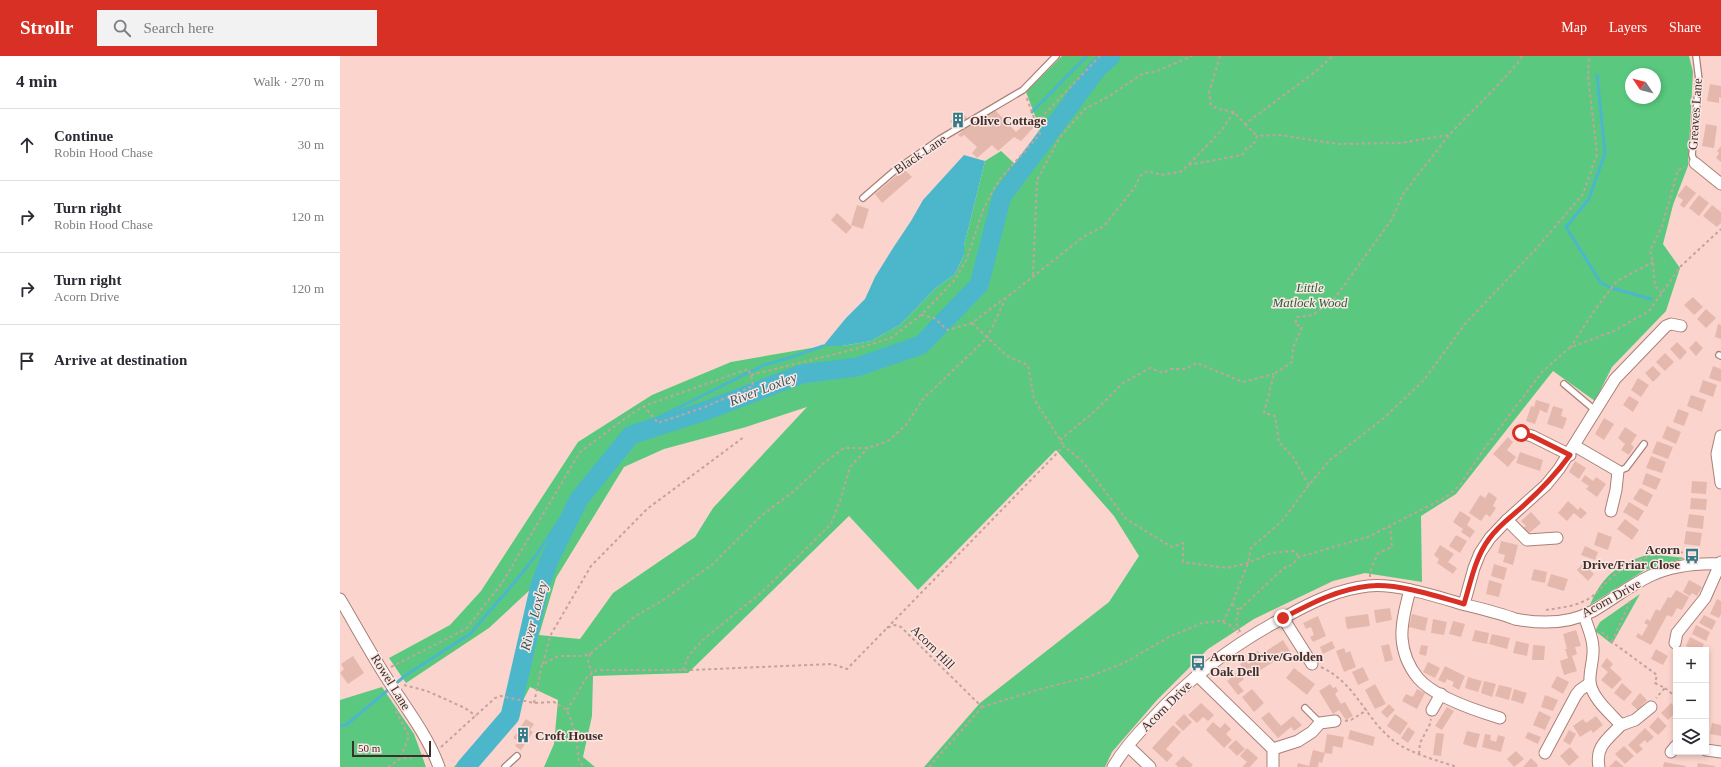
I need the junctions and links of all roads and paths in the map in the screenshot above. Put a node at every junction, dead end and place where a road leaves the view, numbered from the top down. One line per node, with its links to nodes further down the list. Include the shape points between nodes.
1 (1056, 56): 9 (lane, Black Lane)
2 (1100, 56): 11 (path)
3 (1192, 56): 21 (path, via 1157,71 1142,74 1085,109 1060,137 1037,180)
4 (1220, 56): 10 (path, via 1209,93 1211,105)
5 (1333, 56): 12 (path)
6 (1522, 56): 13 (path)
7 (1589, 56): 44 (path, via 1588,76 1597,154 1583,194 1535,250 1465,324 1424,380 1384,418 1330,460)
8 (1696, 56): 15 (lane, Greaves Lane, via 1699,80 1692,155)
9 (1023, 90): 11 (path); 18 (lane, Black Lane, via 940,139 893,172)
10 (1234, 112): 12 (path); 16 (path, via 1221,131)
11 (1036, 123): 24 (path, via 1040,134 993,190 983,210 966,261 955,280)
12 (1245, 124): 14 (path)
13 (1449, 135): 14 (path, via 1400,143 1338,144 1279,135); 29 (path, via 1403,194 1392,219 1335,298 1313,315 1297,317 1295,324 1302,327 1293,348 1292,362)
14 (1257, 136): 16 (path, via 1253,146 1247,147 1242,155)
15 (1695, 163): 17 (street, Greaves Lane); 20 (path, via 1678,170 1662,226 1650,251)
16 (1188, 165): 21 (path, via 1180,172 1161,175 1148,170 1140,176 1104,226 1083,236)
17 (1721, 184)
18 (863, 198)
19 (1721, 229): 22 (path, via 1681,266)
20 (1653, 262): 22 (path, via 1655,286); 28 (path, via 1617,281)
21 (1033, 274): 23 (path)
22 (1662, 293): 28 (path, via 1649,312 1614,331)
23 (1006, 298): 25 (path); 27 (path)
24 (921, 315): 25 (path, via 934,318 948,330); 30 (path, via 891,338)
25 (972, 323): 27 (path)
26 (1681, 326): 33 (street, via 1666,326 1629,362 1615,379)
27 (987, 338): 37 (path, via 1007,356 1028,365 1034,399); 40 (path, via 922,399 906,426 888,441)
28 (1569, 348): 47 (path, via 1532,384 1459,486 1446,497)
29 (1274, 374): 37 (path, via 1243,382 1197,363 1185,369 1170,369 1163,373 1150,368 1123,383); 44 (path, via 1264,412 1275,416 1279,442 1293,457)
30 (751, 375): 32 (path, via 748,369); 32 (path, via 753,386 705,407 658,423)
31 (1564, 384): 33 (lane)
32 (644, 406): 76 (path, via 580,452 502,583 466,629)
33 (1596, 411): 41 (street)
34 (1521, 433): 41 (street)
35 (1721, 436): 43 (street, via 1718,454)
36 (744, 437): 72 (path, via 647,509 591,566 550,636)
37 (1060, 440): 39 (path)
38 (1644, 444): 42 (lane, via 1626,468)
39 (1064, 446): 51 (path, via 1083,462 1126,519 1172,546 1183,543 1183,562 1227,568); 65 (path)
40 (868, 448): 70 (path, via 844,448 744,532 714,564 634,618); 73 (path, via 850,467 831,524 762,592 705,638 689,655)
41 (1572, 450): 42 (street); 46 (street, via 1546,485)
42 (1618, 471): 45 (street)
43 (1721, 483)
44 (1309, 485): 51 (path, via 1282,521 1251,548)
45 (1611, 511)
46 (1506, 520): 48 (street, via 1527,540); 58 (street, via 1480,553)
47 (1390, 526): 50 (path, via 1368,537); 54 (path, via 1392,547 1378,553 1370,572)
48 (1557, 538)
49 (1692, 555): 60 (path, via 1670,552 1652,555 1618,572 1590,598)
50 (1299, 557): 51 (path, via 1294,551 1271,553); 59 (path)
51 (1248, 563): 57 (path)
52 (1721, 563): 53 (street, Acorn Drive, via 1679,566); 69 (street, via 1706,598 1677,633)
53 (1637, 583): 61 (street, Acorn Drive); 68 (path)
54 (1370, 586): 55 (street, Acorn Drive); 62 (street, Acorn Drive, via 1338,593)
55 (1410, 590): 58 (street, Acorn Drive); 80 (street, via 1402,637 1404,652 1418,678)
56 (340, 599): 76 (street, Rowel Lane)
57 (1232, 604): 59 (path); 63 (path)
58 (1464, 604): 61 (street, Acorn Drive, via 1532,622 1558,621)
59 (1239, 610): 64 (path)
60 (1540, 612)
61 (1584, 615): 77 (street, via 1593,649)
62 (1283, 618): 67 (street, Acorn Drive); 71 (street)
63 (1223, 622): 67 (path, via 1230,625); 83 (path, via 1202,623 1169,637 1126,662 1091,676)
64 (1236, 622)
65 (887, 628): 73 (path, via 847,669 832,664); 83 (path, Acorn Hill, via 895,624 901,627)
66 (1601, 631): 68 (path)
67 (1244, 641): 75 (street, Acorn Drive)
68 (1612, 642): 78 (path, via 1656,675 1655,683)
69 (1675, 643)
70 (590, 654): 72 (path, via 558,656); 74 (path, via 588,662)
71 (1312, 664): 87 (path, via 1336,675 1348,685)
72 (542, 665): 82 (path)
73 (683, 670): 74 (path, via 597,670)
74 (592, 673): 86 (path)
75 (1197, 675): 94 (street, Acorn Drive, via 1166,703); 95 (street)
76 (385, 676): 79 (street, Rowel Lane)
77 (1590, 683): 93 (street, via 1594,694); 98 (street, via 1573,698)
78 (1664, 688): 81 (path); 84 (path)
79 (401, 693): 89 (path, via 408,687 427,691 465,708); 99 (street, Rowel Lane); 102 (path, via 395,712 409,736)
80 (1441, 694): 88 (street); 90 (street)
81 (1673, 695)
82 (534, 703): 86 (path, via 554,702); 89 (path, via 501,696 495,698)
83 (982, 707): 107 (path)
84 (1651, 707): 93 (street, via 1635,720)
85 (1305, 708): 92 (lane)
86 (567, 710): 106 (path, via 576,734 579,762)
87 (1367, 710): 91 (path, via 1351,720); 100 (path, via 1395,742)
88 (1432, 710): 100 (path, via 1430,724 1420,743)
89 (476, 716): 99 (path)
90 (1500, 718)
91 (1335, 721): 92 (street)
92 (1320, 723): 95 (street, via 1298,741)
93 (1621, 725): 112 (street, via 1600,749)
94 (1128, 746): 108 (street, Acorn Drive); 109 (street)
95 (1273, 749): 110 (street)
96 (1709, 750): 97 (street)
97 (1721, 752)
98 (1545, 753)
99 (434, 754): 102 (path); 104 (street, Rowel Lane)
100 (1419, 754): 111 (path)
101 (516, 756): 105 (lane)
102 (400, 759): 103 (path)
103 (388, 767)
104 (439, 767)
105 (505, 767)
106 (585, 767)
107 (929, 767)
108 (1113, 767)
109 (1150, 767)
110 (1273, 767)
111 (1457, 767)
112 (1599, 767)

